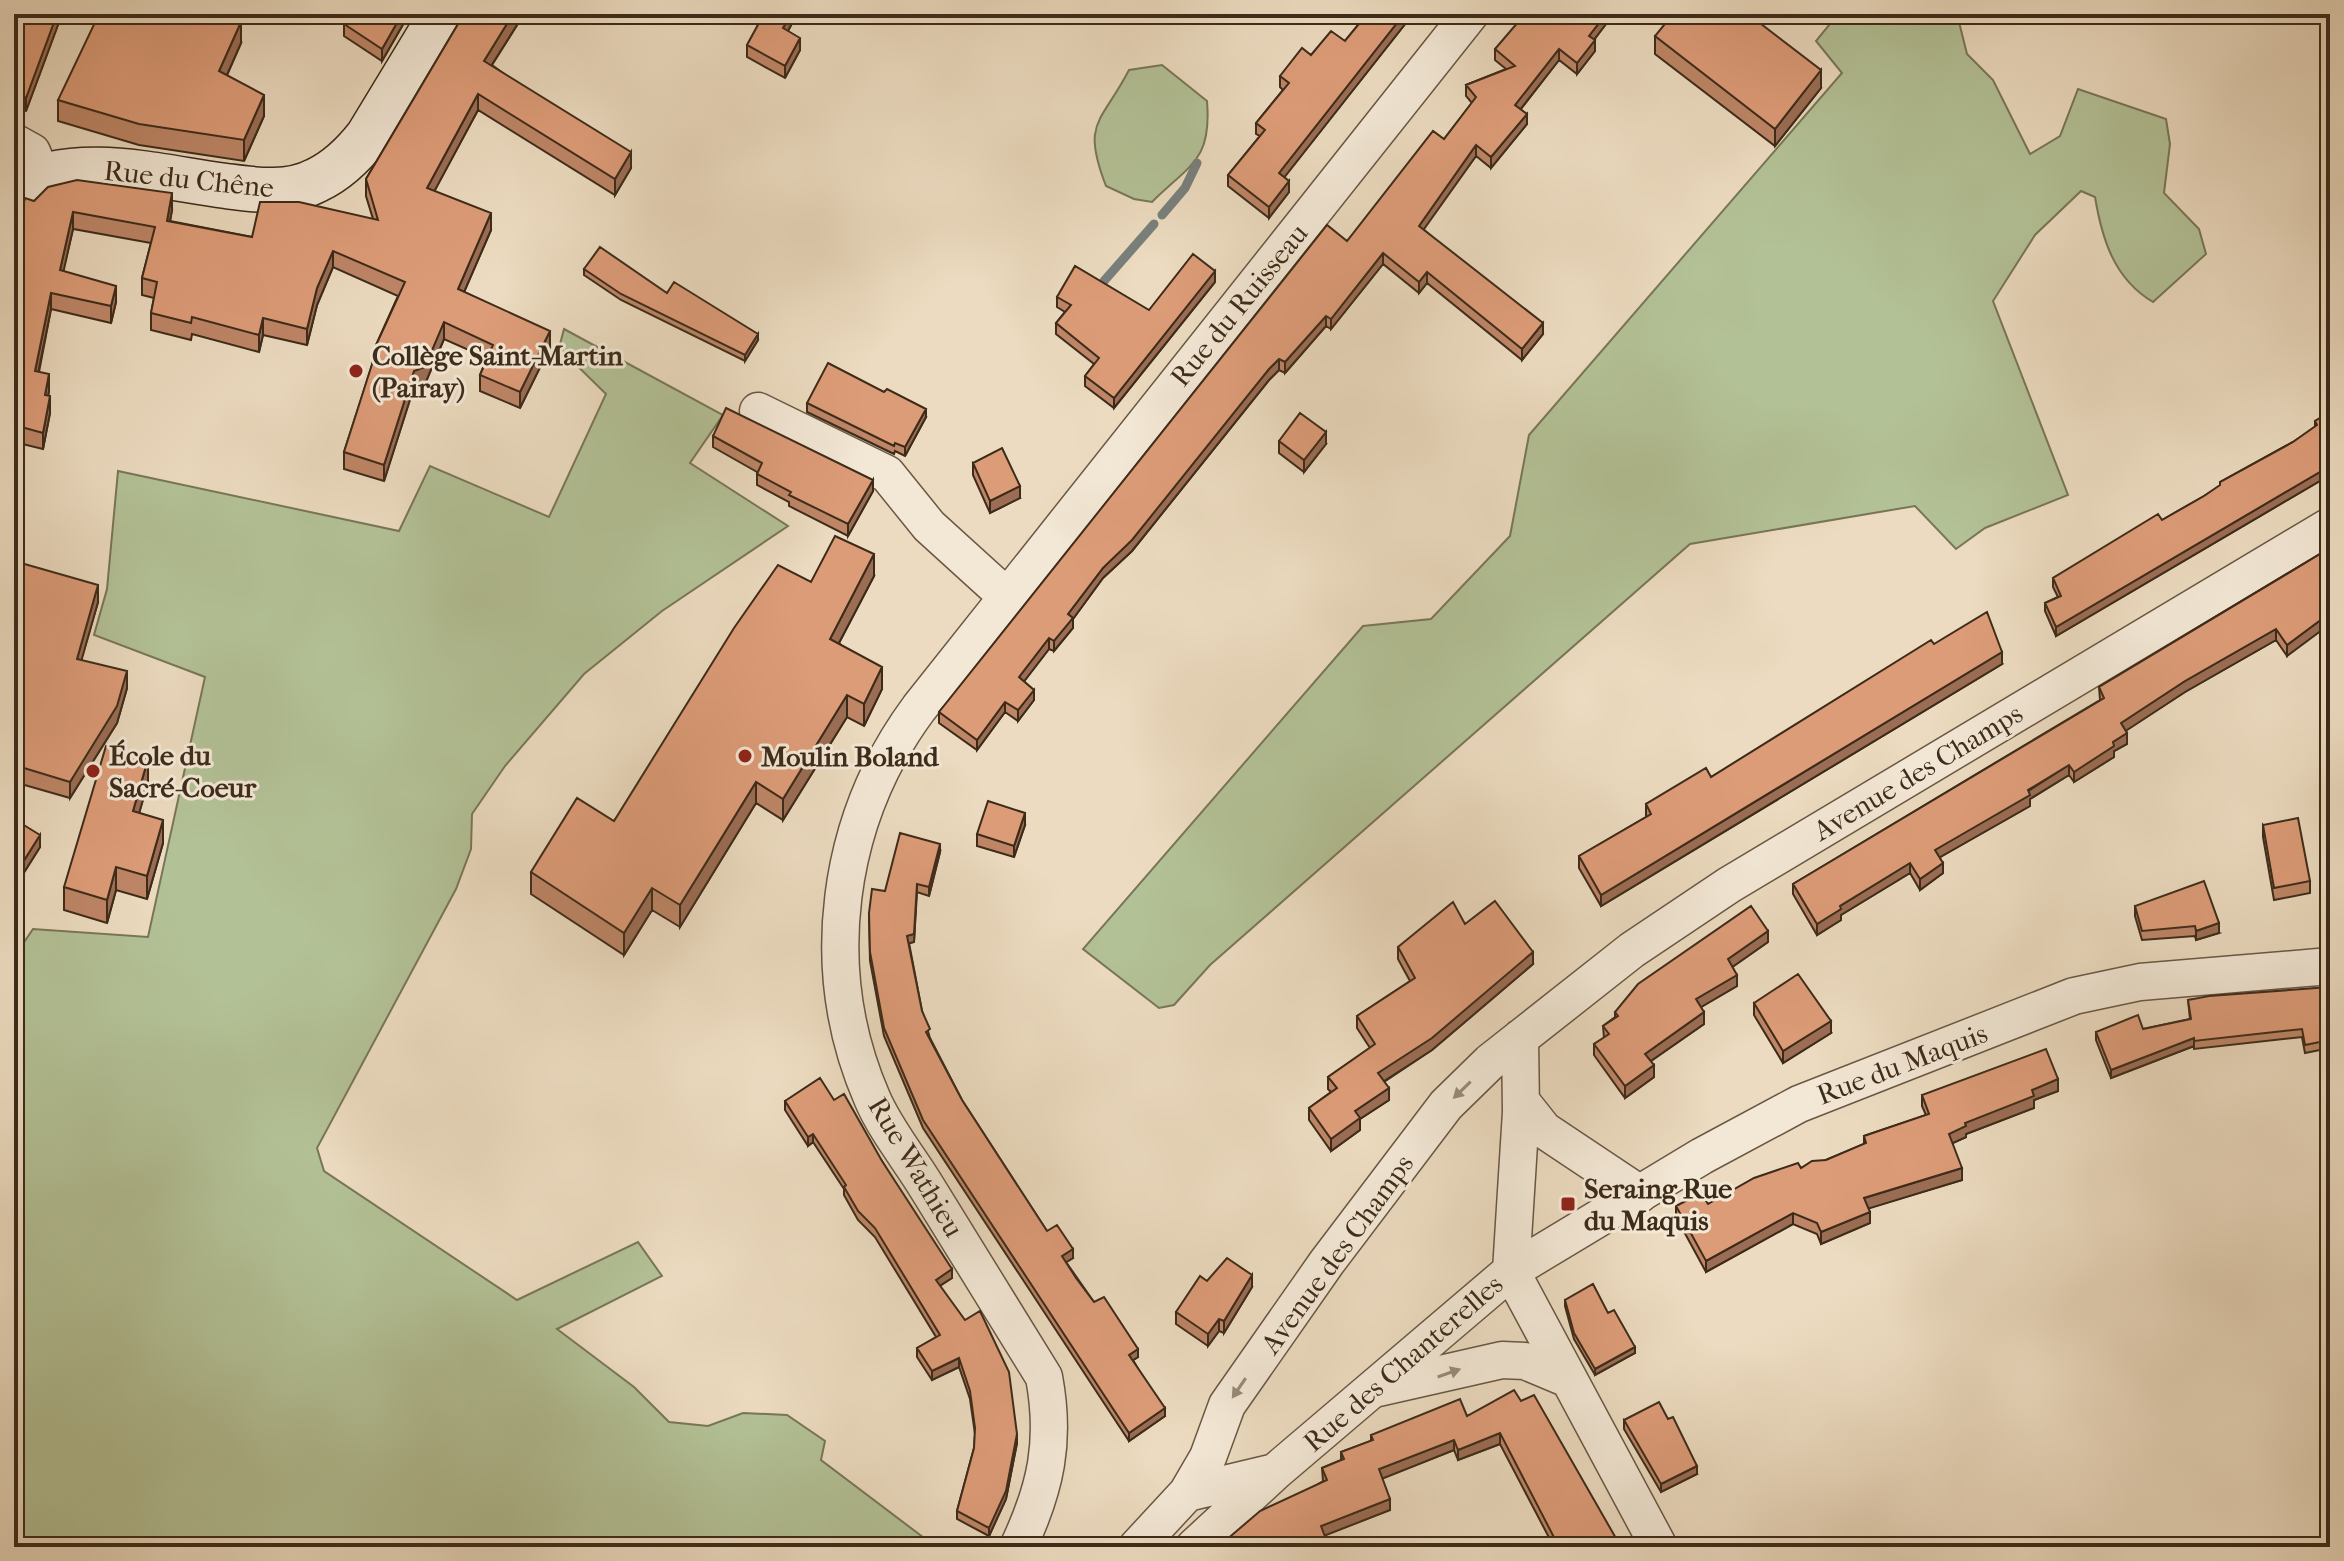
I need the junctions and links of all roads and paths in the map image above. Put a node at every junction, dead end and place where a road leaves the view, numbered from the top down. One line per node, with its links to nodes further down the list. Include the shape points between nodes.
1 (442, 14): 3 (main road, Rue du Chêne, via 368,136 315,182 262,191 99,170)
2 (1470, 14): 6 (street, Rue du Ruisseau)
3 (23, 168)
4 (758, 411): 6 (street, via 887,474 929,526)
5 (2330, 526): 8 (street, Avenue des Champs, via 1729,885 1632,950)
6 (1006, 596): 17 (street, Rue Wathieu, via 894,742 865,803 847,862 840,952 846,1015 873,1100 1044,1377 1052,1418 1050,1450)
7 (2330, 966): 10 (street, Rue du Maquis, via 2140,982 2074,996 1799,1104)
8 (1520, 1038): 9 (street); 14 (street, Avenue des Champs, one-way to 14, via 1446,1105 1249,1373 1227,1405)
9 (1521, 1101): 10 (street, via 1563,1145); 11 (street)
10 (1640, 1194): 11 (street, Rue du Maquis)
11 (1511, 1271): 12 (street, Rue des Chanterelles); 13 (street, Rue des Chanterelles)
12 (1568, 1379): 13 (street, one-way to 12, via 1502,1360 1525,1361); 20 (street, Rue des Chanterelles)
13 (1373, 1389): 15 (street, Rue des Chanterelles)
14 (1216, 1439): 15 (street, via 1231,1468); 16 (street, Avenue des Champs)
15 (1275, 1472): 16 (street, Rue des Chanterelles); 19 (street, Rue des Chanterelles)
16 (1187, 1493): 18 (street)
17 (1018, 1547)
18 (1137, 1547)
19 (1194, 1547)
20 (1659, 1547)

